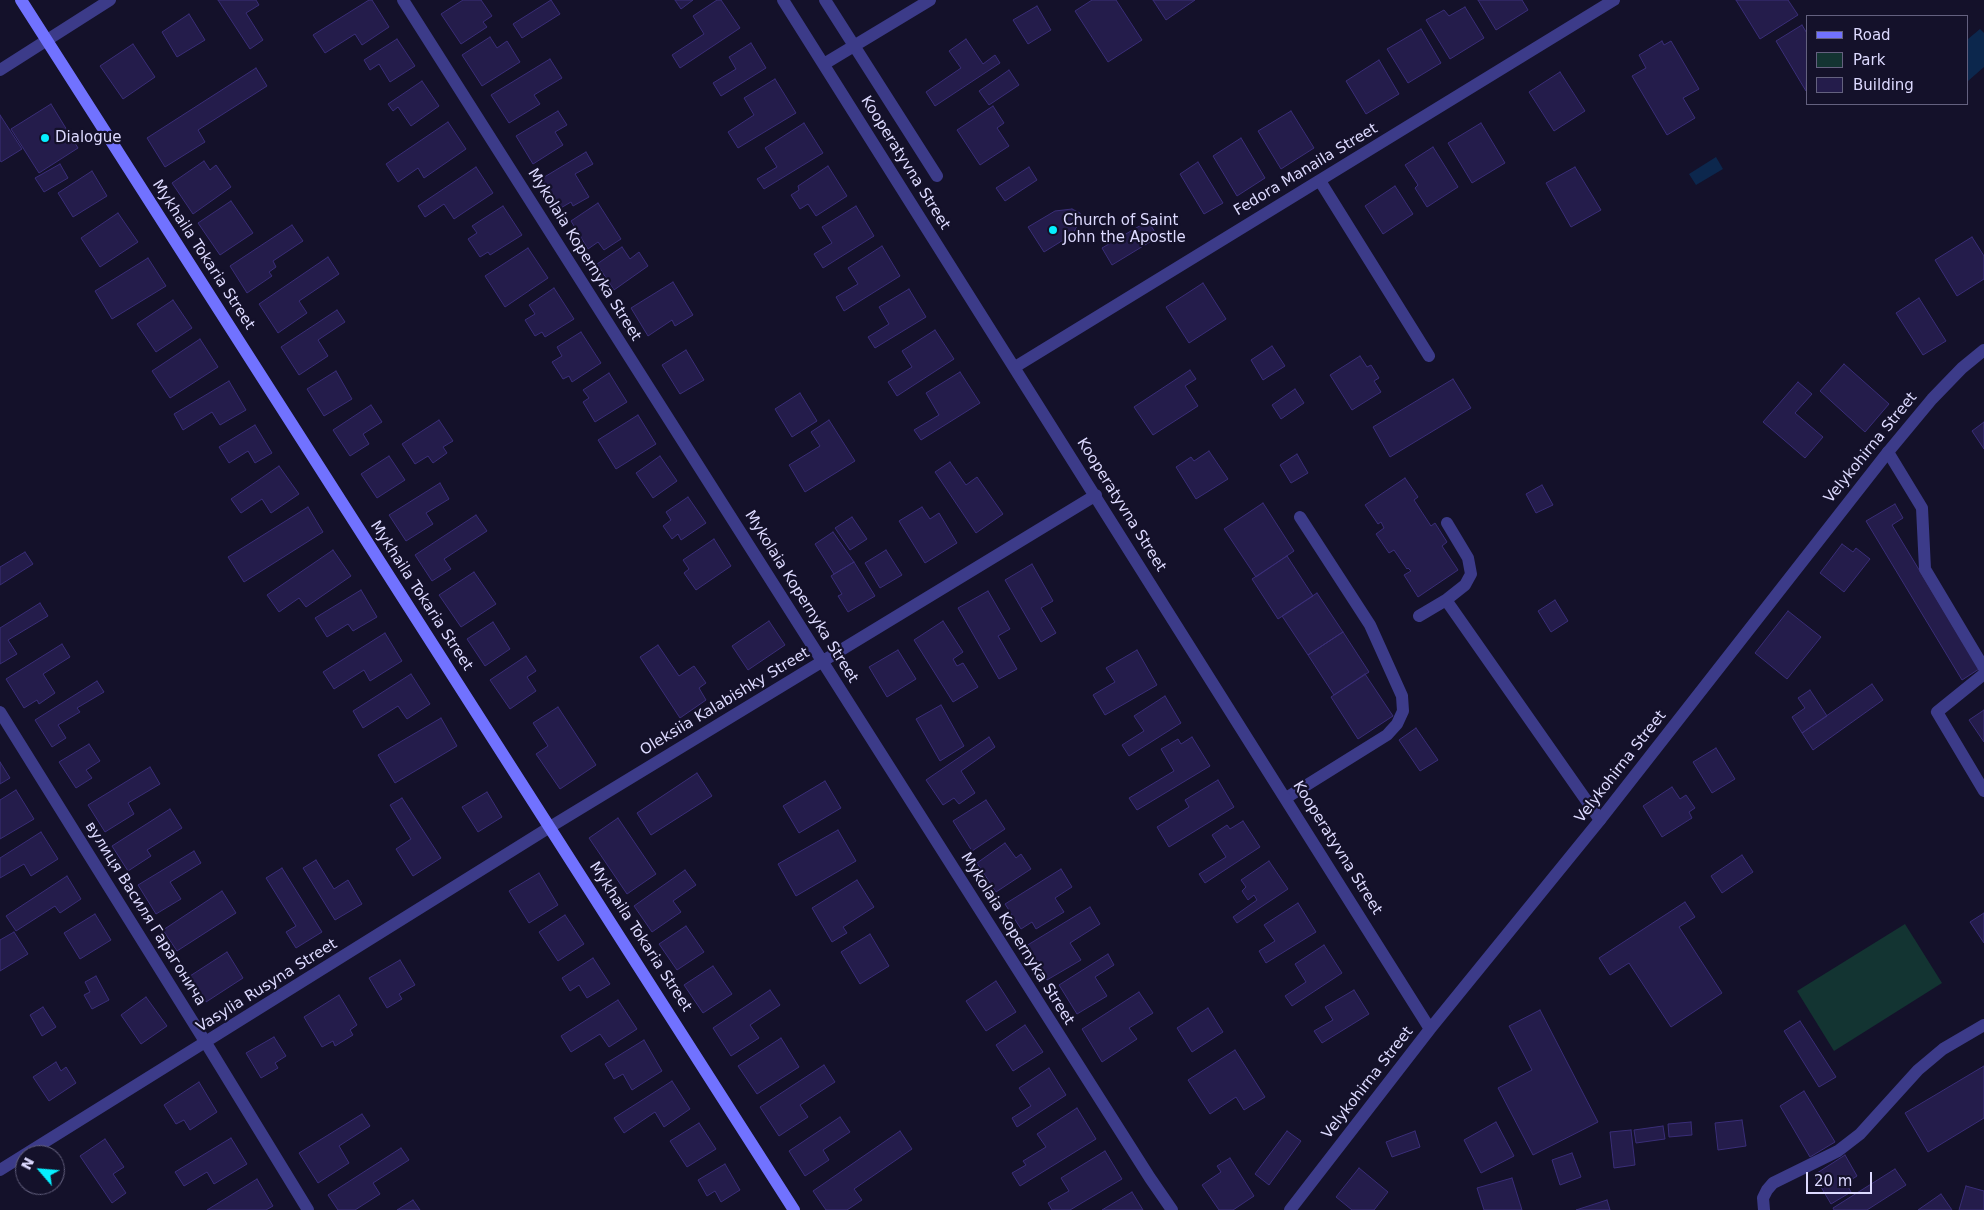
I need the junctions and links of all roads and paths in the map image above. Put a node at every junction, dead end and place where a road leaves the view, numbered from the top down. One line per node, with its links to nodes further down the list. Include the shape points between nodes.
1 (21, 0): 8 (street, Mykhaila Tokaria Street)
2 (110, 0): 8 (street)
3 (403, 0): 23 (street, Mykolaia Kopernyka Street)
4 (783, 0): 10 (street, Kooperatyvna Street)
5 (825, 0): 9 (street, Kooperatyvna Street)
6 (930, 0): 9 (street)
7 (1614, 0): 13 (street, Fedora Manaila Street)
8 (47, 41): 11 (street); 30 (street, Mykhaila Tokaria Street)
9 (854, 46): 10 (street); 12 (street, Kooperatyvna Street)
10 (824, 64): 16 (street, Kooperatyvna Street)
11 (0, 70)
12 (937, 176)
13 (1320, 181): 15 (street); 16 (street, Fedora Manaila Street)
14 (1984, 350): 17 (street, Velykohirna Street, via 1932,398)
15 (1428, 356)
16 (1015, 367): 18 (street, Kooperatyvna Street)
17 (1888, 452): 24 (street, via 1922,508 1925,569); 29 (street, Velykohirna Street)
18 (1096, 495): 23 (street, Oleksiia Kalabishky Street); 28 (street, Kooperatyvna Street)
19 (1300, 517): 28 (street, via 1370,625 1402,696 1403,711 1387,735)
20 (1447, 523): 21 (street, via 1468,558 1471,574 1465,585)
21 (1446, 600): 22 (street); 29 (street)
22 (1419, 616)
23 (823, 662): 30 (street, Oleksiia Kalabishky Street); 37 (street, Mykolaia Kopernyka Street)
24 (1984, 668)
25 (1984, 674): 27 (street, via 1938,712)
26 (0, 712): 33 (street, вулиця Василя Гарагонича)
27 (1984, 791)
28 (1286, 798): 32 (street, Kooperatyvna Street)
29 (1600, 820): 32 (street, Velykohirna Street)
30 (550, 827): 33 (street, Vasylia Rusyna Street); 36 (street, Mykhaila Tokaria Street)
31 (1984, 1025): 39 (street, via 1943,1049 1918,1070 1860,1134 1838,1151 1773,1183 1763,1198)
32 (1430, 1029): 38 (street, Velykohirna Street)
33 (206, 1043): 34 (street, Vasylia Rusyna Street); 35 (street, вулиця Василя Гарагонича)
34 (0, 1170)
35 (308, 1210)
36 (794, 1210)
37 (1172, 1210)
38 (1290, 1210)
39 (1764, 1210)

